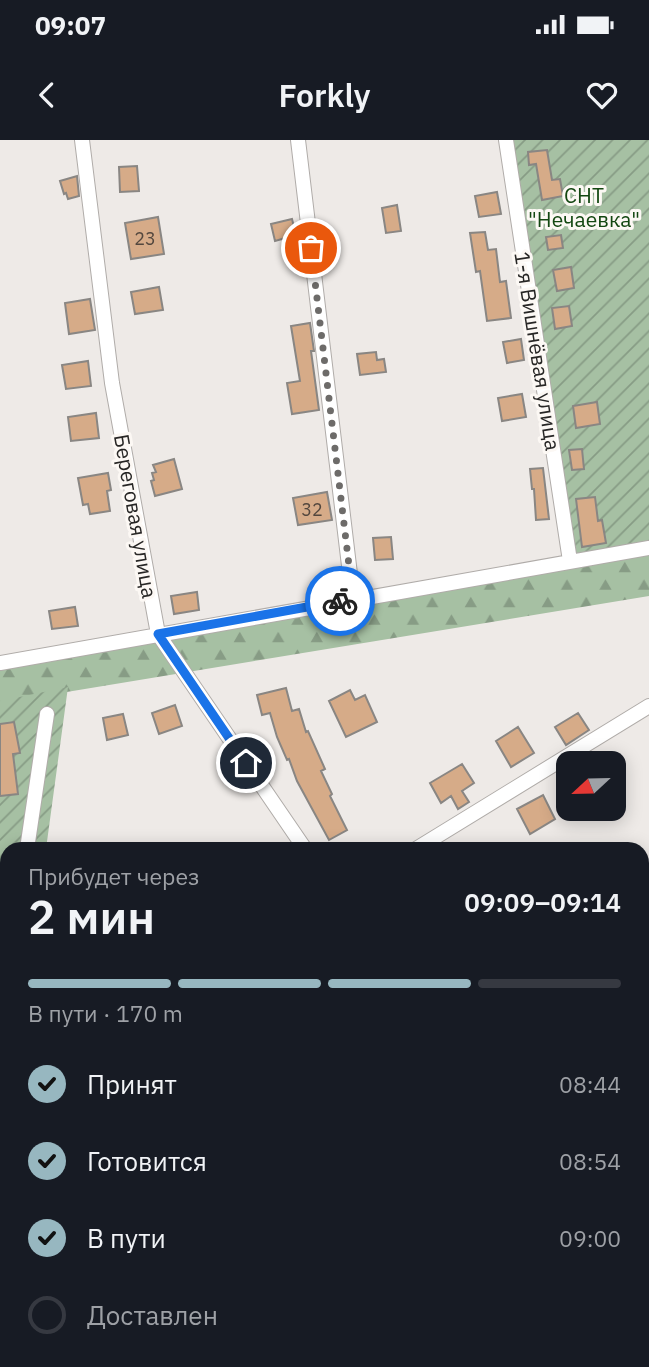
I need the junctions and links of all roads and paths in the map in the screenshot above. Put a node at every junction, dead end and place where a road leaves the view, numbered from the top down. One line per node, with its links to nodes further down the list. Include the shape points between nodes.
1 (82, 140): 7 (street, Береговая улица, via 112,383)
2 (298, 140): 6 (street)
3 (506, 140): 5 (street, 1-я Вишнёвая улица)
4 (649, 548): 5 (street)
5 (570, 561): 6 (street)
6 (353, 599): 7 (street)
7 (158, 634): 8 (street); 12 (street, Береговая улица)
8 (0, 663)
9 (649, 706): 13 (street)
10 (47, 714): 11 (street)
11 (28, 842)
12 (300, 842)
13 (427, 842)

